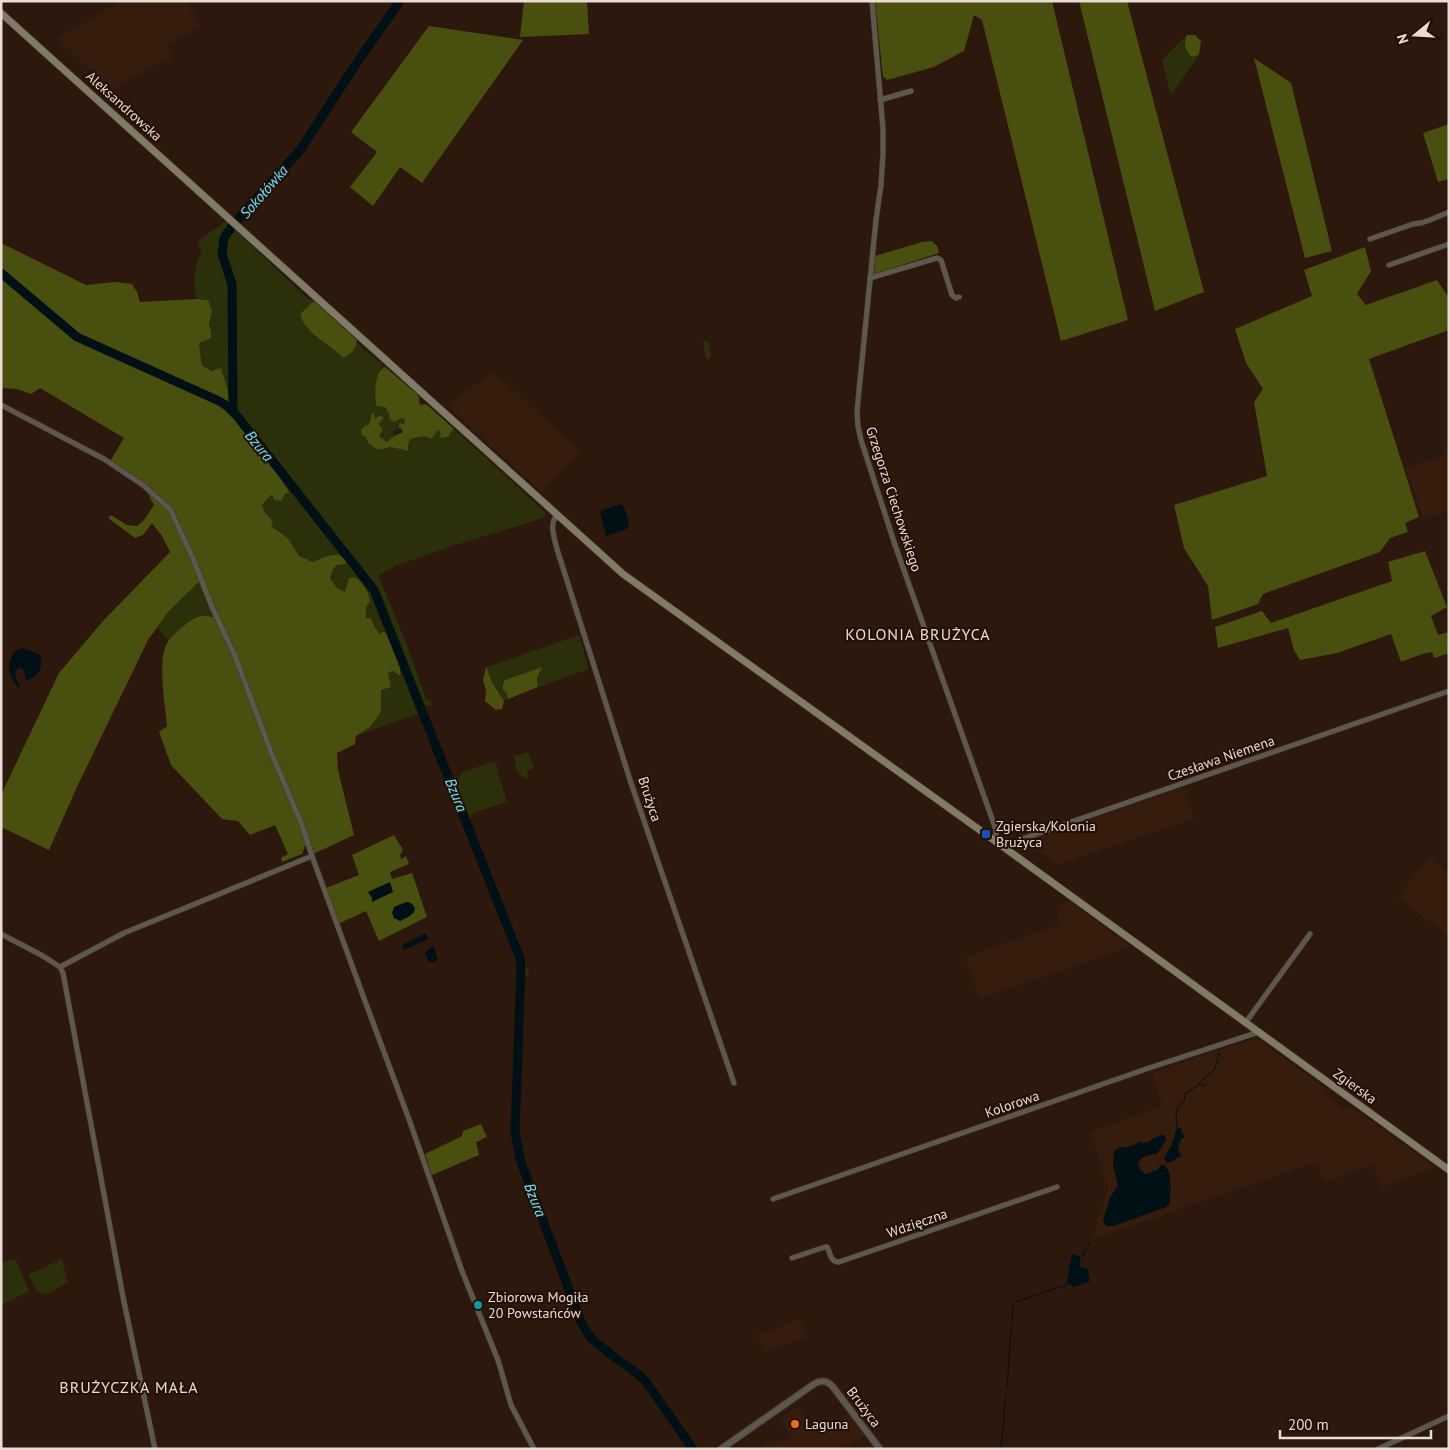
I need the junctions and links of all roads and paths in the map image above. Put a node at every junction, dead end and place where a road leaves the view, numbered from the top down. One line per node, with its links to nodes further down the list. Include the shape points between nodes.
1 (872, 1): 4 (street, Grzegorza Ciechowskiego)
2 (1, 13): 12 (main road, Aleksandrowska)
3 (911, 91): 4 (street)
4 (880, 100): 9 (street, Grzegorza Ciechowskiego, via 883,154)
5 (1449, 212): 6 (street)
6 (1370, 239)
7 (1449, 244): 8 (street)
8 (1389, 265)
9 (870, 278): 10 (street, via 937,258 952,295); 16 (street, Grzegorza Ciechowskiego, via 857,411 861,440 996,830)
10 (959, 297)
11 (1, 405): 18 (street, via 104,459 143,485 170,509 235,656)
12 (555, 517): 16 (main road, Zgierska, via 624,574); 24 (street, Brużyca, via 552,528 557,549 631,782)
13 (1449, 691): 14 (street, Czesława Niemena)
14 (1443, 693): 15 (street); 17 (street, Czesława Niemena)
15 (1449, 700)
16 (995, 841): 17 (main road, Zgierska)
17 (1002, 846): 22 (main road, Zgierska)
18 (312, 856): 21 (street, via 124,933); 31 (street, via 462,1271 498,1360 511,1405)
19 (1, 934): 21 (street)
20 (1310, 934): 22 (street)
21 (60, 967): 30 (street)
22 (1246, 1022): 23 (main road, Zgierska)
23 (1260, 1032): 25 (main road, Zgierska); 27 (street, Kolorowa)
24 (734, 1083)
25 (1449, 1170)
26 (1057, 1187): 28 (street, Wdzięczna, via 839,1262 835,1262 827,1247)
27 (774, 1199)
28 (792, 1258)
29 (1449, 1416): 34 (street)
30 (155, 1449)
31 (534, 1449)
32 (720, 1449): 33 (street, Brużyca, via 820,1381 826,1381 833,1387)
33 (880, 1449)
34 (1378, 1449)

